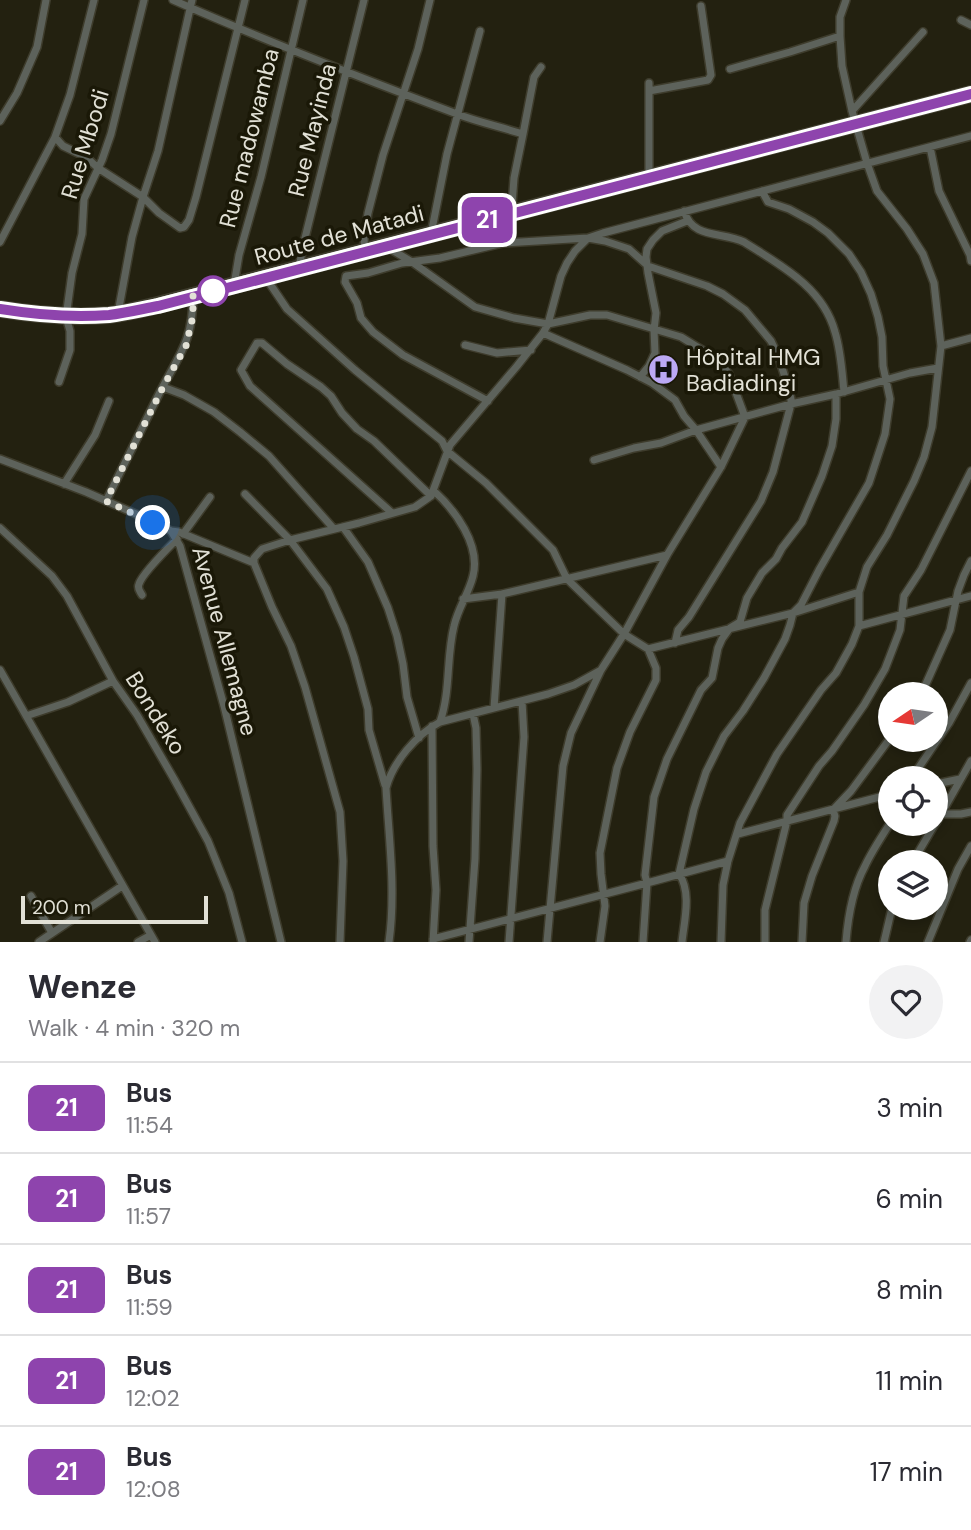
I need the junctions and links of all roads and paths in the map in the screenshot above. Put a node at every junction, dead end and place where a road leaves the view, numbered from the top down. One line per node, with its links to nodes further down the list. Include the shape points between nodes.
1 (46, 0): 26 (street, via 37,47)
2 (94, 0): 29 (street)
3 (144, 0): 32 (street, Rue Mbodi, via 111,134)
4 (173, 0): 10 (street)
5 (245, 0): 14 (street)
6 (303, 0): 18 (street, Rue madowamba)
7 (364, 0): 21 (street, Rue Mayinda)
8 (430, 0): 22 (street)
9 (846, 0): 17 (street)
10 (191, 4): 14 (street); 35 (street)
11 (701, 6): 33 (street, via 711,75 708,80 649,87)
12 (961, 20): 13 (street)
13 (971, 25)
14 (239, 28): 18 (street); 35 (street, via 189,220 180,228)
15 (480, 32): 24 (street)
16 (923, 32): 25 (street)
17 (840, 36): 20 (street); 25 (street)
18 (290, 49): 21 (street); 49 (street, Rue madowamba)
19 (541, 67): 27 (street, via 534,77)
20 (730, 69)
21 (346, 72): 22 (street); 47 (street, Rue Mayinda)
22 (403, 94): 24 (street); 43 (street, via 368,213)
23 (971, 94): 25 (highway, Route de Matadi)
24 (458, 114): 27 (street); 39 (street)
25 (854, 117): 31 (street); 33 (highway, Route de Matadi)
26 (0, 121)
27 (523, 134): 37 (street)
28 (971, 136): 30 (street)
29 (55, 137): 32 (street); 41 (street)
30 (930, 147): 31 (street); 44 (street, via 939,191)
31 (867, 163): 34 (street); 59 (street, via 877,191 907,229 931,273)
32 (98, 168): 35 (street); 53 (street, Rue Mbodi, via 84,199)
33 (649, 178): 37 (highway, Route de Matadi)
34 (762, 191): 36 (street); 63 (street, via 768,202 828,233 861,272 878,317)
35 (143, 197): 52 (street)
36 (684, 211): 38 (street); 40 (street)
37 (509, 214): 39 (highway, Route de Matadi)
38 (687, 221): 46 (street, via 653,240 647,248); 66 (street, via 702,232 744,242 801,279 832,321 839,346)
39 (430, 235): 42 (highway, Route de Matadi)
40 (588, 238): 45 (street, via 503,243); 46 (street, via 629,249); 54 (street, via 567,263)
41 (0, 242)
42 (386, 247): 43 (highway, Route de Matadi); 45 (street)
43 (365, 252): 47 (highway, Route de Matadi)
44 (971, 261)
45 (412, 262): 54 (street, via 475,307); 68 (street, via 346,276 361,318 403,355)
46 (648, 266): 55 (street, via 656,313); 69 (street, via 707,286 746,310 771,341)
47 (299, 269): 48 (highway, Route de Matadi)
48 (266, 278): 49 (highway, Route de Matadi); 72 (street, via 287,309 442,441)
49 (234, 286): 50 (highway, Route de Matadi)
50 (193, 296): 52 (highway, Route de Matadi); 65 (street, via 188,339)
51 (0, 309): 53 (highway, Route de Matadi)
52 (118, 313): 53 (highway, Route de Matadi)
53 (66, 317): 64 (street, Rue Mbodi, via 70,349)
54 (548, 324): 55 (street, via 599,314); 56 (street)
55 (654, 330): 62 (street, via 655,354); 70 (street, via 681,337 717,359 729,374)
56 (543, 333): 60 (street); 62 (street)
57 (971, 338): 59 (street)
58 (465, 345): 60 (street, via 497,353)
59 (941, 346): 61 (street)
60 (531, 350): 68 (street)
61 (937, 368): 63 (street); 92 (street, via 932,427 924,457 867,567)
62 (640, 377): 71 (street, via 675,400)
63 (887, 380): 66 (street); 98 (street, via 890,398 885,434 869,483)
64 (59, 382)
65 (163, 387): 81 (street); 85 (street, via 214,412 269,456)
66 (840, 393): 69 (street); 101 (street, via 832,446 802,522 762,573 740,622)
67 (109, 401): 77 (street, via 95,435)
68 (488, 401): 72 (street)
69 (791, 404): 70 (street); 103 (street, via 761,501 678,630)
70 (745, 417): 71 (street); 75 (street)
71 (696, 430): 74 (street); 75 (street)
72 (447, 451): 78 (street); 91 (street, via 553,550)
73 (0, 459): 77 (street, Avenue Allemagne)
74 (594, 460)
75 (721, 467): 88 (street)
76 (971, 471): 99 (street, via 904,596)
77 (64, 484): 81 (street, Avenue Allemagne)
78 (433, 493): 82 (street, via 415,507); 82 (street, via 357,429 321,387 257,343 241,370 250,386); 96 (street, via 444,500 471,542 474,573)
79 (245, 494): 87 (street)
80 (209, 497): 86 (street)
81 (106, 501): 86 (street, Avenue Allemagne)
82 (392, 513): 83 (street)
83 (343, 527): 85 (street); 116 (street, via 368,562 388,608)
84 (0, 528): 107 (street, Bondeko, via 67,596)
85 (334, 529): 87 (street)
86 (180, 536): 90 (street); 93 (street, via 139,584); 148 (street, Avenue Allemagne)
87 (290, 540): 90 (street, via 262,549); 122 (street, via 327,589 344,628)
88 (667, 555): 91 (street); 102 (street)
89 (971, 561): 97 (street)
90 (254, 563): 149 (street, via 291,646 340,813)
91 (567, 579): 94 (street); 102 (street)
92 (859, 593): 98 (street); 100 (street)
93 (142, 594)
94 (502, 594): 96 (street); 111 (street)
95 (971, 596): 97 (street)
96 (463, 599): 114 (street, via 454,626)
97 (956, 600): 99 (street); 108 (street, via 950,630)
98 (793, 613): 101 (street); 133 (street, via 785,639 706,772)
99 (902, 615): 100 (street); 128 (street, via 885,669)
100 (859, 626): 129 (street, via 836,674 777,754)
101 (730, 628): 103 (street); 134 (street, via 718,648 712,678 701,691 662,772 650,822)
102 (624, 634): 104 (street); 105 (street)
103 (675, 642): 104 (street)
104 (648, 649): 136 (street, via 656,680 617,768 600,853)
105 (601, 670): 110 (street, via 574,685); 138 (street, via 571,733)
106 (0, 671): 113 (street)
107 (113, 681): 113 (street); 147 (street, Bondeko, via 208,841)
108 (927, 682)
109 (971, 683): 119 (street)
110 (522, 701): 111 (street); 139 (street, via 524,737)
111 (494, 708): 112 (street)
112 (472, 714): 114 (street); 141 (street, via 477,743)
113 (26, 716): 135 (street)
114 (440, 722): 115 (street)
115 (432, 726): 116 (street); 144 (street)
116 (419, 738): 122 (street, via 396,764)
117 (880, 752): 125 (street)
118 (971, 761): 120 (street)
119 (920, 766)
120 (960, 779): 121 (street); 124 (street)
121 (948, 782)
122 (386, 788): 150 (street, via 392,861)
123 (878, 798): 125 (street)
124 (948, 802)
125 (833, 810): 128 (street); 159 (street, via 834,821 804,903)
126 (971, 812): 127 (street)
127 (948, 814)
128 (787, 821): 129 (street); 158 (street, via 765,910)
129 (738, 834): 132 (street)
130 (883, 836): 160 (street, via 858,882)
131 (971, 846): 162 (street)
132 (728, 861): 133 (street); 157 (street)
133 (679, 874): 134 (street); 156 (street, via 685,890)
134 (647, 883): 136 (street); 155 (street)
135 (122, 886): 142 (street); 143 (street)
136 (604, 895): 138 (street); 154 (street)
137 (31, 896): 142 (street)
138 (550, 908): 139 (street); 153 (street)
139 (510, 918): 141 (street); 152 (street)
140 (889, 920): 161 (street)
141 (469, 930): 144 (street); 151 (street)
142 (51, 937): 145 (street)
143 (153, 938): 146 (street)
144 (433, 940)
145 (39, 942)
146 (138, 942)
147 (242, 942)
148 (281, 942)
149 (340, 942)
150 (390, 942)
151 (469, 942)
152 (509, 942)
153 (547, 942)
154 (600, 942)
155 (643, 942)
156 (682, 942)
157 (721, 942)
158 (765, 942)
159 (802, 942)
160 (846, 942)
161 (884, 942)
162 (928, 942)

